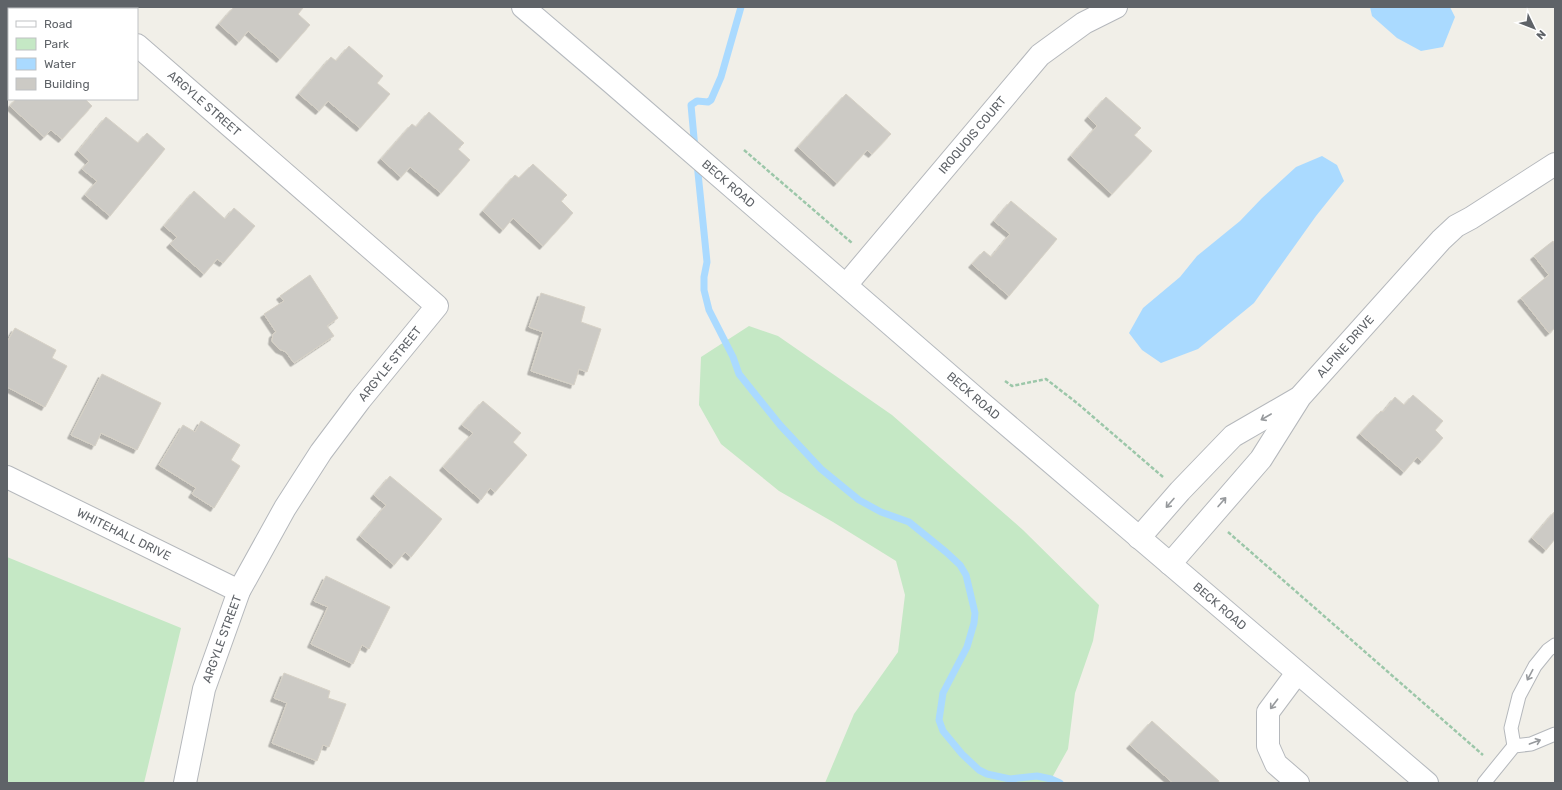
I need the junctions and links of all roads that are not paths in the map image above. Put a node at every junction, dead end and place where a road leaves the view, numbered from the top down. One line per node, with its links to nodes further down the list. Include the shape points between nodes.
1 (523, 7): 5 (street, BECK ROAD)
2 (1116, 7): 5 (street, IROQUOIS COURT, via 1084,23 1040,55)
3 (138, 46): 10 (street, ARGYLE STREET, via 437,306 321,452 285,508)
4 (1555, 164): 6 (street, ALPINE DRIVE, via 1456,226)
5 (846, 285): 8 (street, BECK ROAD)
6 (1300, 397): 8 (street, one-way to 8, via 1233,436); 9 (street, ALPINE DRIVE, one-way to 6, via 1260,459)
7 (7, 477): 10 (street, WHITEHALL DRIVE)
8 (1139, 538): 9 (street, BECK ROAD)
9 (1170, 564): 12 (street, BECK ROAD)
10 (239, 591): 15 (street, ARGYLE STREET, via 204,689)
11 (1555, 645): 14 (lane, one-way to 14, via 1535,666 1519,696 1511,728)
12 (1297, 673): 16 (street, one-way to 16, via 1268,712 1268,746 1276,764); 17 (street, BECK ROAD)
13 (1555, 734): 14 (lane, one-way to 13, via 1531,744)
14 (1514, 746): 18 (lane)
15 (185, 783)
16 (1298, 783)
17 (1427, 783)
18 (1484, 783)

